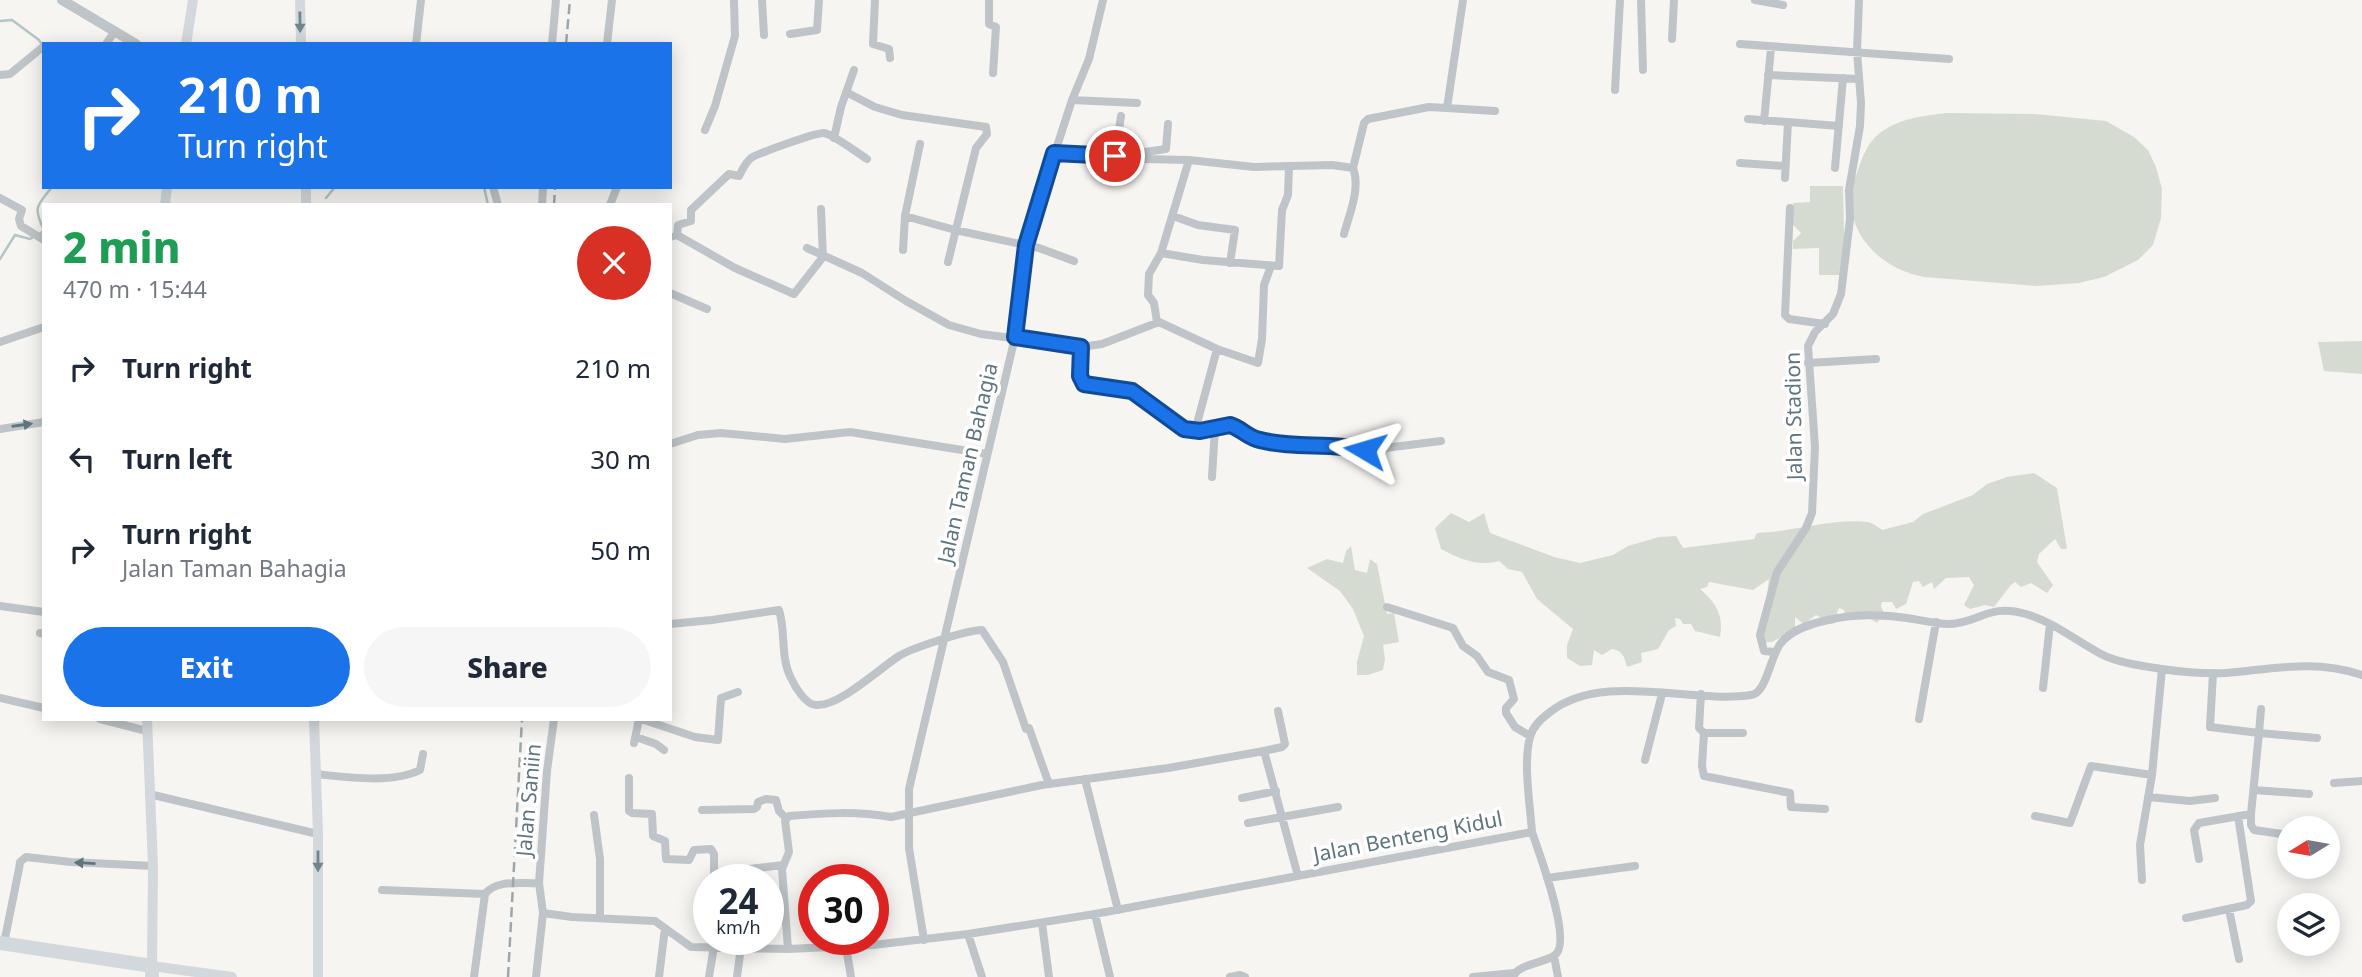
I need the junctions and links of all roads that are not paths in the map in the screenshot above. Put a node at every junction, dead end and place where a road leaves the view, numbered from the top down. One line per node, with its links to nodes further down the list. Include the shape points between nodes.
1 (62, 0): 20 (street)
2 (193, 0): 26 (main road)
3 (300, 0): 27 (main road, one-way to 27)
4 (421, 0): 28 (street)
5 (556, 0): 29 (street)
6 (612, 0): 30 (street)
7 (734, 0): 56 (street, via 735,36)
8 (762, 0): 22 (street)
9 (819, 0): 21 (street, via 817,30)
10 (875, 0): 35 (street, via 873,44 889,49)
11 (989, 0): 39 (street, via 989,24 996,27)
12 (1103, 0): 46 (street, Jalan Taman Bahagia, via 1089,59)
13 (1463, 0): 48 (street)
14 (1620, 0): 44 (street)
15 (1642, 0): 38 (street)
16 (1674, 0): 23 (street)
17 (1755, 0): 19 (street)
18 (1859, 0): 34 (street, Jalan Stadion)
19 (1783, 5)
20 (115, 31): 24 (street); 25 (street)
21 (790, 34)
22 (764, 35)
23 (1672, 39)
24 (107, 42)
25 (133, 42)
26 (186, 42)
27 (301, 42)
28 (416, 42)
29 (552, 42)
30 (607, 42)
31 (1740, 44): 32 (street)
32 (1771, 48): 34 (street); 41 (street)
33 (42, 49): 40 (street, via 10,74)
34 (1857, 51): 36 (street); 43 (street, Jalan Stadion)
35 (890, 58)
36 (1949, 59)
37 (854, 70): 45 (street)
38 (1643, 70)
39 (993, 74)
40 (0, 75)
41 (1769, 75): 42 (street); 52 (street)
42 (1843, 78): 43 (street); 55 (street)
43 (1858, 79): 90 (street, Jalan Stadion, via 1860,126 1849,190 1844,268 1838,306)
44 (1615, 90)
45 (846, 92): 57 (street); 74 (street, via 885,111 986,127 987,134 976,148)
46 (1072, 100): 47 (street); 59 (street, Jalan Taman Bahagia)
47 (1137, 103)
48 (1447, 108): 49 (street); 66 (street, via 1368,119)
49 (1495, 111)
50 (1121, 116): 60 (street)
51 (1748, 119): 52 (street)
52 (1764, 121): 53 (street)
53 (1788, 122): 55 (street); 65 (street)
54 (1168, 124): 60 (street, via 1166,149)
55 (1839, 126): 67 (street)
56 (705, 130)
57 (834, 138): 61 (street); 76 (street, via 815,134 759,153 744,164 739,176 729,174 706,194 691,210 691,221 678,225)
58 (920, 144): 72 (street)
59 (1054, 155): 60 (street); 62 (street); 78 (street, Jalan Taman Bahagia)
60 (1115, 156)
61 (867, 159)
62 (1189, 160): 64 (street); 73 (street)
63 (1740, 163): 65 (street)
64 (1289, 166): 66 (street); 86 (street, via 1280,262)
65 (1785, 166): 68 (street)
66 (1353, 168): 75 (street, via 1356,180)
67 (1835, 168)
68 (1785, 178)
69 (0, 198): 77 (street, via 22,210 21,226)
70 (1790, 208): 90 (street, via 1785,315)
71 (821, 209): 82 (street)
72 (905, 216): 74 (street); 80 (street)
73 (1173, 216): 81 (street); 85 (street, via 1235,230)
74 (955, 230): 78 (street); 84 (street)
75 (1344, 234)
76 (673, 236): 82 (street, via 794,294)
77 (42, 239)
78 (1026, 245): 83 (street); 92 (street, Jalan Taman Bahagia)
79 (807, 248): 82 (street)
80 (903, 250)
81 (1161, 253): 85 (street); 89 (street, via 1147,288)
82 (823, 257): 92 (street, via 862,272 949,325)
83 (1074, 261)
84 (948, 262)
85 (1230, 263): 86 (street)
86 (1271, 266): 95 (street, via 1264,285 1259,362)
87 (672, 294): 88 (street)
88 (707, 309)
89 (1157, 322): 94 (street, via 1102,344); 95 (street)
90 (1825, 324): 97 (street, Jalan Stadion, via 1811,338)
91 (42, 327): 93 (street)
92 (1015, 337): 94 (street); 104 (street, Jalan Taman Bahagia)
93 (0, 342)
94 (1081, 347): 101 (street, via 1084,384 1132,391 1178,426)
95 (1217, 349): 101 (street)
96 (1876, 359): 97 (street)
97 (1808, 363): 113 (street, Jalan Stadion, via 1814,421 1812,513 1773,586 1760,641 1764,651)
98 (42, 422): 100 (street, one-way to 98)
99 (1215, 428): 101 (street); 102 (street, via 1233,426 1263,441 1369,450); 105 (street)
100 (0, 429)
101 (1195, 432)
102 (1441, 441)
103 (672, 443): 104 (street, via 710,434 785,439 850,432)
104 (987, 454): 112 (street, Jalan Taman Bahagia)
105 (1212, 477)
106 (0, 606): 108 (street)
107 (1387, 607): 135 (street, via 1453,628 1464,648 1477,656 1488,672 1509,680 1514,699 1506,713)
108 (42, 612)
109 (1936, 622): 111 (street, via 1954,623 2003,610); 113 (street, via 1903,617 1830,619 1789,635); 125 (street)
110 (672, 624): 112 (street, via 779,610 788,672 814,705 843,695 906,653)
111 (2050, 624): 114 (street, via 2111,659); 117 (street)
112 (945, 640): 146 (street, via 978,629 984,632 1008,674); 158 (street, Jalan Taman Bahagia, via 909,789)
113 (1774, 653): 120 (street, via 1758,693)
114 (2162, 669): 115 (street); 142 (street)
115 (2213, 673): 116 (street, via 2287,665); 134 (street, via 2210,727)
116 (2362, 676)
117 (2043, 688)
118 (738, 692): 130 (street, via 721,698 718,740)
119 (1662, 694): 120 (street); 135 (street, via 1617,691 1567,700 1540,720); 140 (street)
120 (1701, 694): 132 (street, via 1699,728)
121 (0, 698): 122 (street)
122 (42, 708)
123 (2261, 709): 134 (street)
124 (1278, 711): 138 (street, via 1285,744)
125 (1919, 719)
126 (116, 721): 131 (street)
127 (314, 721): 141 (main road)
128 (554, 721): 178 (street, Jalan Saniin)
129 (640, 721): 137 (street, via 635,740)
130 (646, 721)
131 (147, 725): 150 (main road)
132 (1704, 733): 133 (street); 156 (street, via 1704,776 1790,793 1791,807)
133 (1743, 733)
134 (2259, 733): 136 (street); 148 (street)
135 (1530, 736): 166 (street, Jalan Benteng Kidul)
136 (2317, 738)
137 (664, 750)
138 (1264, 751): 144 (street); 149 (street)
139 (423, 754): 141 (street, via 420,770 409,775 358,778)
140 (1645, 760)
141 (316, 774): 168 (main road)
142 (2152, 775): 152 (street); 161 (street, via 2091,766 2070,823)
143 (629, 778): 170 (street, via 629,811 652,814 653,836 665,841 666,859 689,860 694,850 711,849)
144 (1085, 779): 146 (street); 182 (street)
145 (2362, 781): 147 (street)
146 (1049, 783): 158 (street)
147 (2334, 783)
148 (2254, 790): 151 (street); 159 (street)
149 (1276, 791): 153 (street); 163 (street)
150 (149, 794): 168 (street); 172 (main road)
151 (2309, 794)
152 (2148, 796): 154 (street, via 2190,801); 176 (street, via 2140,845)
153 (1242, 798)
154 (2215, 798)
155 (1338, 807): 163 (street)
156 (1825, 809)
157 (702, 810): 164 (street, via 754,808 766,799 776,800)
158 (908, 814): 164 (street, via 829,813); 190 (street, Jalan Taman Bahagia, via 912,880)
159 (2251, 814): 162 (street); 167 (street, via 2254,830)
160 (594, 815): 185 (street)
161 (2035, 816)
162 (2238, 816): 169 (street, via 2196,826); 181 (street, via 2251,901)
163 (1284, 817): 165 (street); 174 (street)
164 (786, 818): 171 (street, via 789,852)
165 (1248, 824)
166 (1532, 832): 174 (street, Jalan Benteng Kidul); 175 (street)
167 (2277, 833)
168 (318, 834): 205 (main road, one-way to 205)
169 (2199, 859)
170 (714, 864)
171 (783, 864)
172 (153, 866): 191 (street, one-way to 191, via 26,858 20,862); 202 (main road)
173 (1635, 866): 175 (street)
174 (1298, 876): 182 (street, Jalan Benteng Kidul)
175 (1547, 878): 200 (street, via 1562,938)
176 (2141, 880)
177 (784, 882): 195 (street)
178 (539, 883): 180 (street, via 500,884); 183 (street, Jalan Saniin)
179 (382, 890): 180 (street)
180 (485, 894): 206 (street)
181 (2229, 909): 186 (street); 201 (street)
182 (1118, 910): 184 (street, Jalan Benteng Kidul)
183 (543, 913): 185 (street, Jalan Benteng Kidul); 207 (street, Jalan Saniin)
184 (1094, 914): 187 (street, Jalan Benteng Kidul); 214 (street)
185 (600, 917): 188 (street, Jalan Benteng Kidul, via 655,921)
186 (2186, 918)
187 (1042, 923): 189 (street, Jalan Benteng Kidul); 213 (street)
188 (665, 928): 193 (street, Jalan Benteng Kidul, via 687,946); 208 (street)
189 (968, 934): 190 (street, Jalan Benteng Kidul); 212 (street)
190 (924, 940): 192 (street, Jalan Benteng Kidul)
191 (2, 943): 202 (highway)
192 (889, 943)
193 (693, 946)
194 (784, 949): 195 (street, Jalan Benteng Kidul)
195 (788, 949): 196 (street, Jalan Benteng Kidul)
196 (798, 949)
197 (713, 955): 209 (street)
198 (740, 955): 210 (street)
199 (848, 955): 211 (street)
200 (1554, 956): 203 (street); 218 (street)
201 (2239, 959)
202 (152, 972): 204 (main road)
203 (1514, 975): 217 (street)
204 (232, 977)
205 (318, 977)
206 (474, 977)
207 (536, 977)
208 (659, 977)
209 (709, 977)
210 (737, 977)
211 (852, 977)
212 (982, 977)
213 (1049, 977)
214 (1110, 977)
215 (1230, 977): 216 (street)
216 (1245, 977)
217 (1473, 977)
218 (1558, 977)

